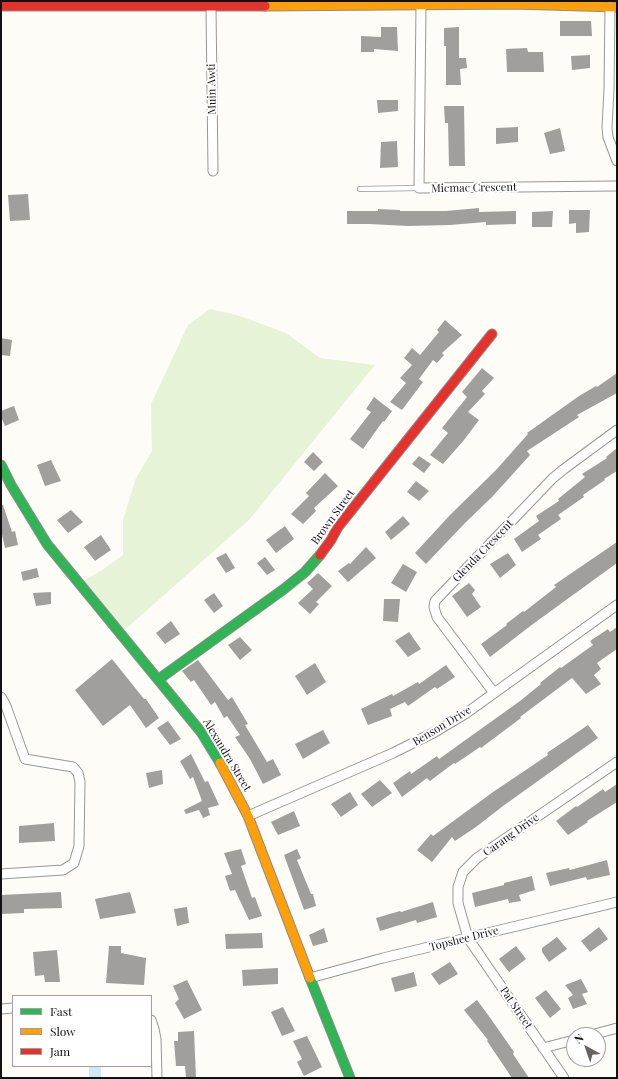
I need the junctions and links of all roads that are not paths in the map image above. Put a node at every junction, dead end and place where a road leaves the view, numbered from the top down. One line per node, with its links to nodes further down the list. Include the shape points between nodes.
1 (308, 3): 4 (street); 6 (street)
2 (514, 3): 3 (street); 4 (street)
3 (587, 4): 7 (street)
4 (421, 5): 11 (street, Micmac Crescent)
5 (1, 6): 6 (street)
6 (211, 7): 9 (street, Muin Awti)
7 (613, 7): 8 (street, via 606,128)
8 (617, 161)
9 (213, 171)
10 (617, 186): 11 (street, Micmac Crescent)
11 (419, 188): 12 (lane)
12 (360, 189)
13 (492, 334): 17 (street, Brown Street, via 305,572)
14 (617, 430): 18 (street, Glenda Crescent, via 553,478 435,601 437,617)
15 (1, 465): 17 (street, Alexandra Street, via 47,544)
16 (617, 605): 18 (street, Benson Drive)
17 (159, 679): 21 (street, Alexandra Street, via 201,732 226,772)
18 (494, 693): 21 (street, Benson Drive, via 461,717 405,748)
19 (1, 696): 22 (street, via 25,759 72,767 78,773 80,782 78,846 74,863 63,870)
20 (617, 762): 24 (street, Carang Drive, via 466,868 459,883 457,897)
21 (248, 816): 25 (street, Alexandra Street)
22 (1, 874)
23 (617, 902): 24 (street, Topshee Drive)
24 (468, 938): 25 (street, Topshee Drive); 32 (street, Pat Street)
25 (310, 978): 34 (street, Alexandra Street)
26 (12, 1008): 27 (street)
27 (1, 1009)
28 (152, 1023): 33 (street, via 156,1039)
29 (617, 1028): 30 (street)
30 (606, 1031)
31 (566, 1042): 32 (street)
32 (543, 1048): 35 (street, Pat Street)
33 (157, 1078)
34 (350, 1078)
35 (564, 1078)

